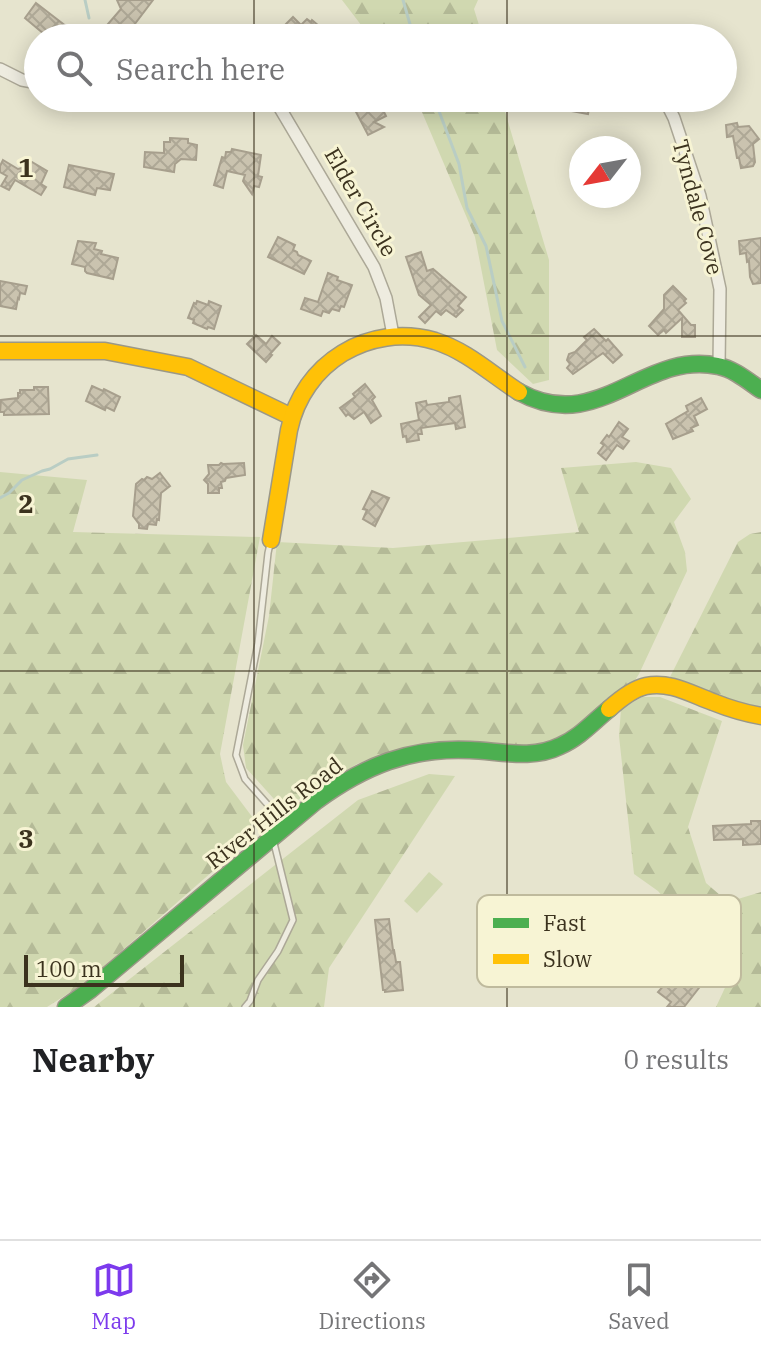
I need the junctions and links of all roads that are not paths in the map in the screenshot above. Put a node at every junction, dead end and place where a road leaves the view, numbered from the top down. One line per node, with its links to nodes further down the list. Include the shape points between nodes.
1 (0, 69): 2 (street)
2 (24, 80)
3 (283, 112): 5 (street, Elder Circle, via 374,267)
4 (671, 112): 7 (street, Tyndale Cove, via 700,196 720,289)
5 (393, 335): 7 (street, via 445,345 521,395 560,406 600,400 675,367); 9 (street, via 352,346 328,363 311,380)
6 (0, 351): 9 (street, via 105,351 188,367)
7 (719, 366): 8 (street)
8 (761, 390)
9 (292, 417): 10 (street)
10 (271, 540): 12 (lane, via 236,755 245,779)
11 (761, 716): 12 (street, River Hills Road, via 678,688 648,685 548,751 456,749 389,760 347,780)
12 (287, 826): 13 (street, River Hills Road)
13 (273, 838): 14 (street, River Hills Road); 15 (lane, via 293,920)
14 (66, 1007)
15 (245, 1007)

